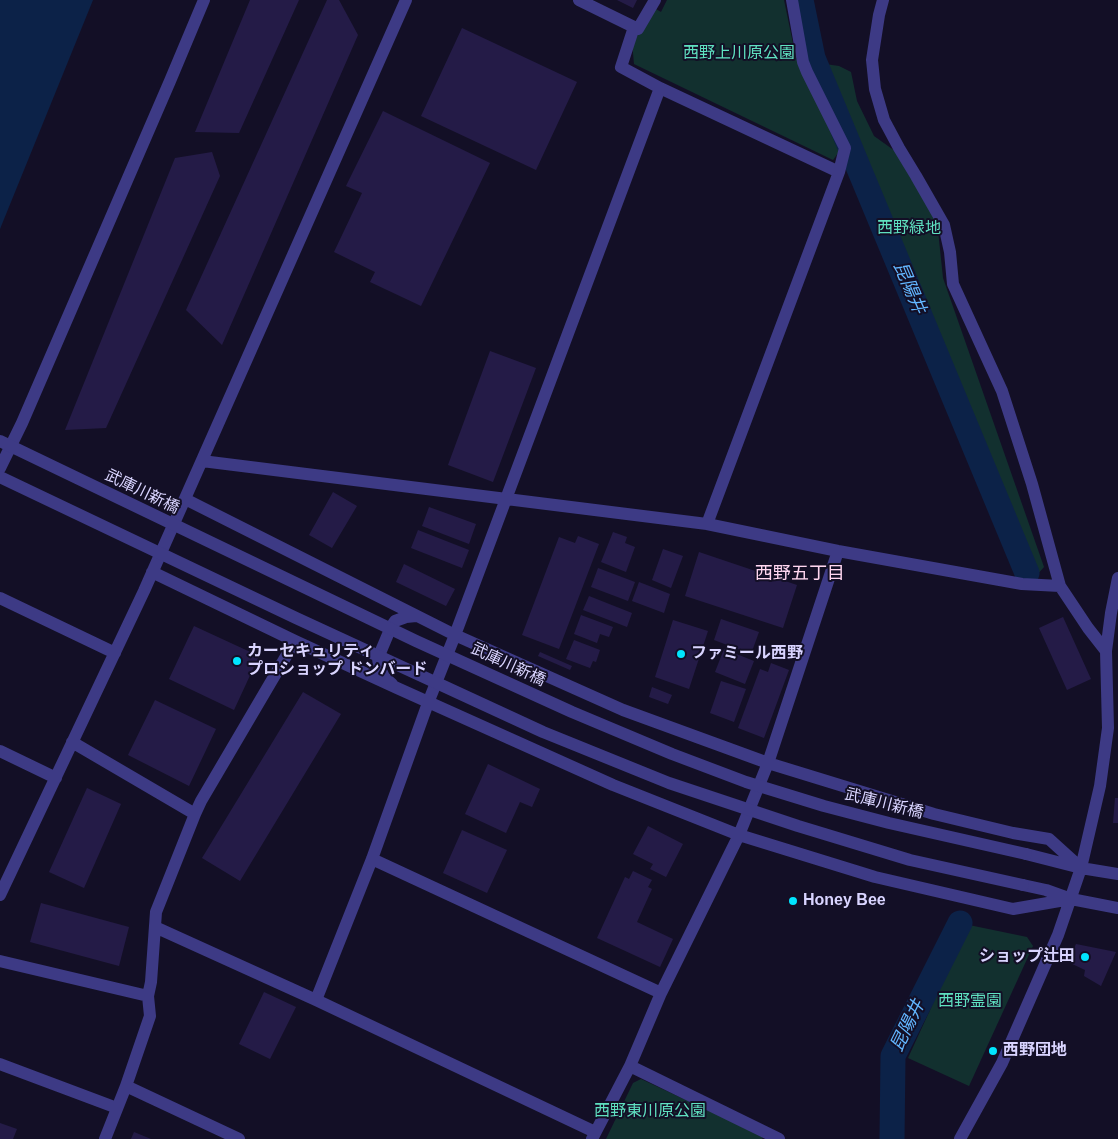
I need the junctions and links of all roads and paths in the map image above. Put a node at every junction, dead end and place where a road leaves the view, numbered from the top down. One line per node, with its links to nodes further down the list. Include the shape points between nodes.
1 (204, 0): 12 (street)
2 (406, 0): 11 (street)
3 (579, 0): 7 (street)
4 (655, 0): 7 (street, via 638,29)
5 (792, 0): 9 (street, via 807,72 845,148)
6 (883, 0): 20 (street, via 872,60 884,120 944,225 953,284 1002,391)
7 (634, 27): 8 (street, via 621,67)
8 (660, 88): 9 (street); 14 (street)
9 (839, 172): 16 (street)
10 (0, 441): 36 (street, 武庫川新橋, bridge, via 416,641 672,754 746,782 824,806)
11 (202, 461): 14 (street); 15 (street)
12 (0, 468)
13 (0, 477): 39 (street, bridge, via 543,732 669,783 910,860 1046,890)
14 (506, 498): 16 (street); 23 (street)
15 (185, 499): 18 (street); 22 (street)
16 (707, 524): 17 (street)
17 (838, 551): 20 (street, via 1022,584); 31 (street)
18 (152, 572): 24 (street); 26 (street)
19 (1118, 578): 25 (street)
20 (1060, 586): 25 (street)
21 (0, 598): 26 (street)
22 (416, 616): 23 (street); 27 (street, via 396,621 378,658 384,677)
23 (455, 635): 28 (street); 31 (street, via 623,710)
24 (295, 641): 27 (street); 33 (street)
25 (1106, 651): 36 (street, via 1108,728 1100,786)
26 (115, 653): 29 (street)
27 (397, 688): 28 (street)
28 (428, 702): 34 (street, via 613,785); 35 (street)
29 (72, 742): 32 (street); 33 (street)
30 (0, 751): 32 (street)
31 (768, 763): 34 (street); 36 (street, via 934,814 1049,839)
32 (56, 778): 38 (street)
33 (195, 814): 41 (street, via 156,912)
34 (738, 836): 39 (street, via 874,877 1014,909); 43 (street)
35 (372, 859): 43 (street); 45 (street)
36 (1081, 868): 37 (street, 武庫川新橋); 39 (street)
37 (1118, 874)
38 (0, 895)
39 (1071, 899): 40 (street); 54 (street, via 1002,1063)
40 (1118, 908)
41 (155, 927): 44 (street); 45 (street)
42 (0, 961): 44 (street)
43 (661, 993): 47 (street)
44 (148, 996): 48 (street, via 150,1016)
45 (316, 1000): 50 (street)
46 (0, 1064): 49 (street)
47 (630, 1066): 50 (street); 53 (street)
48 (126, 1086): 49 (street); 52 (street)
49 (117, 1108): 51 (street)
50 (594, 1136)
51 (105, 1139)
52 (239, 1139)
53 (779, 1139)
54 (960, 1139)

